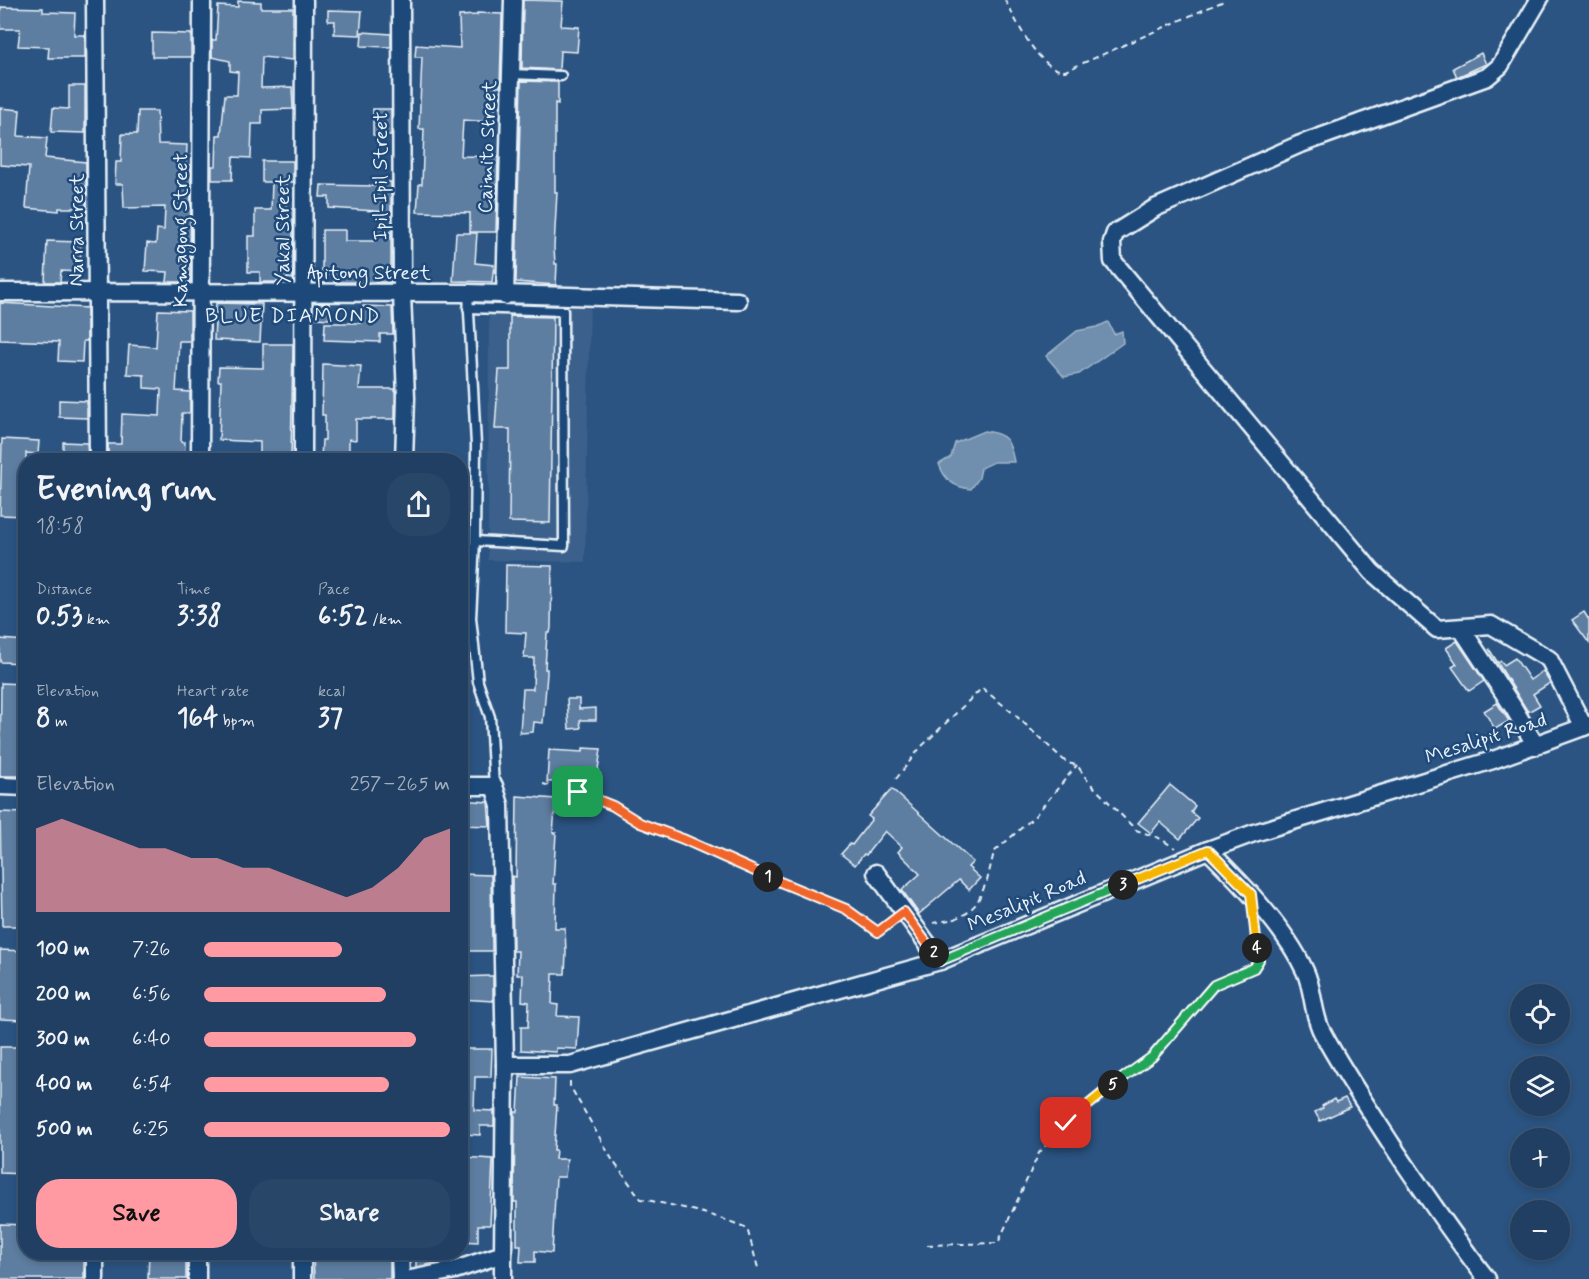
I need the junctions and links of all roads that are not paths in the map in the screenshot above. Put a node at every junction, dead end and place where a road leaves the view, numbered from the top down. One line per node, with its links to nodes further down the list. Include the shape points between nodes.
1 (95, 0): 10 (street, Narra Street)
2 (201, 0): 11 (street, Kamagong Street)
3 (304, 0): 12 (street, Yakal Street)
4 (401, 0): 13 (street, Ipil-Ipil Street)
5 (513, 0): 7 (street, Caimito Street)
6 (1539, 0): 22 (street, via 1500,66 1486,77 1298,145 1155,208 1115,233 1112,242 1113,261 1372,572 1437,630)
7 (511, 74): 8 (lane); 14 (street, Caimito Street)
8 (561, 76)
9 (0, 292): 10 (street, Apitong Street)
10 (99, 292): 11 (street, Apitong Street); 17 (street, Narra Street)
11 (201, 293): 12 (street, Apitong Street); 18 (street, Kamagong Street)
12 (304, 294): 13 (street, Apitong Street); 19 (street, Yakal Street)
13 (402, 294): 15 (street, Apitong Street); 20 (street, Ipil-Ipil Street)
14 (505, 296): 15 (street, Apitong Street); 16 (street, Apitong Street)
15 (468, 301): 21 (lane, via 476,444); 21 (lane, via 563,311 564,546)
16 (738, 302)
17 (98, 453)
18 (200, 453)
19 (303, 453)
20 (404, 453)
21 (475, 541): 27 (lane, via 471,618 478,682 490,717)
22 (1461, 628): 23 (street, via 1491,625 1549,659); 24 (street)
23 (1586, 726): 24 (street, Mesalipit Road)
24 (1536, 746): 29 (street, Mesalipit Road)
25 (0, 786): 28 (street)
26 (468, 786): 27 (street)
27 (494, 786): 32 (street, via 500,805)
28 (18, 787)
29 (1208, 850): 31 (street, Mesalipit Road); 44 (street, via 1251,894 1294,950 1306,974 1321,1030 1452,1235)
30 (876, 873): 31 (street)
31 (940, 961): 32 (street, Mesalipit Road, via 570,1065)
32 (506, 1065): 33 (street)
33 (503, 1254): 42 (street); 43 (street)
34 (95, 1260): 38 (street)
35 (198, 1260): 39 (street)
36 (302, 1260): 40 (street)
37 (400, 1260): 41 (street)
38 (95, 1279)
39 (197, 1279)
40 (302, 1279)
41 (401, 1279)
42 (411, 1279)
43 (503, 1279)
44 (1487, 1279)

